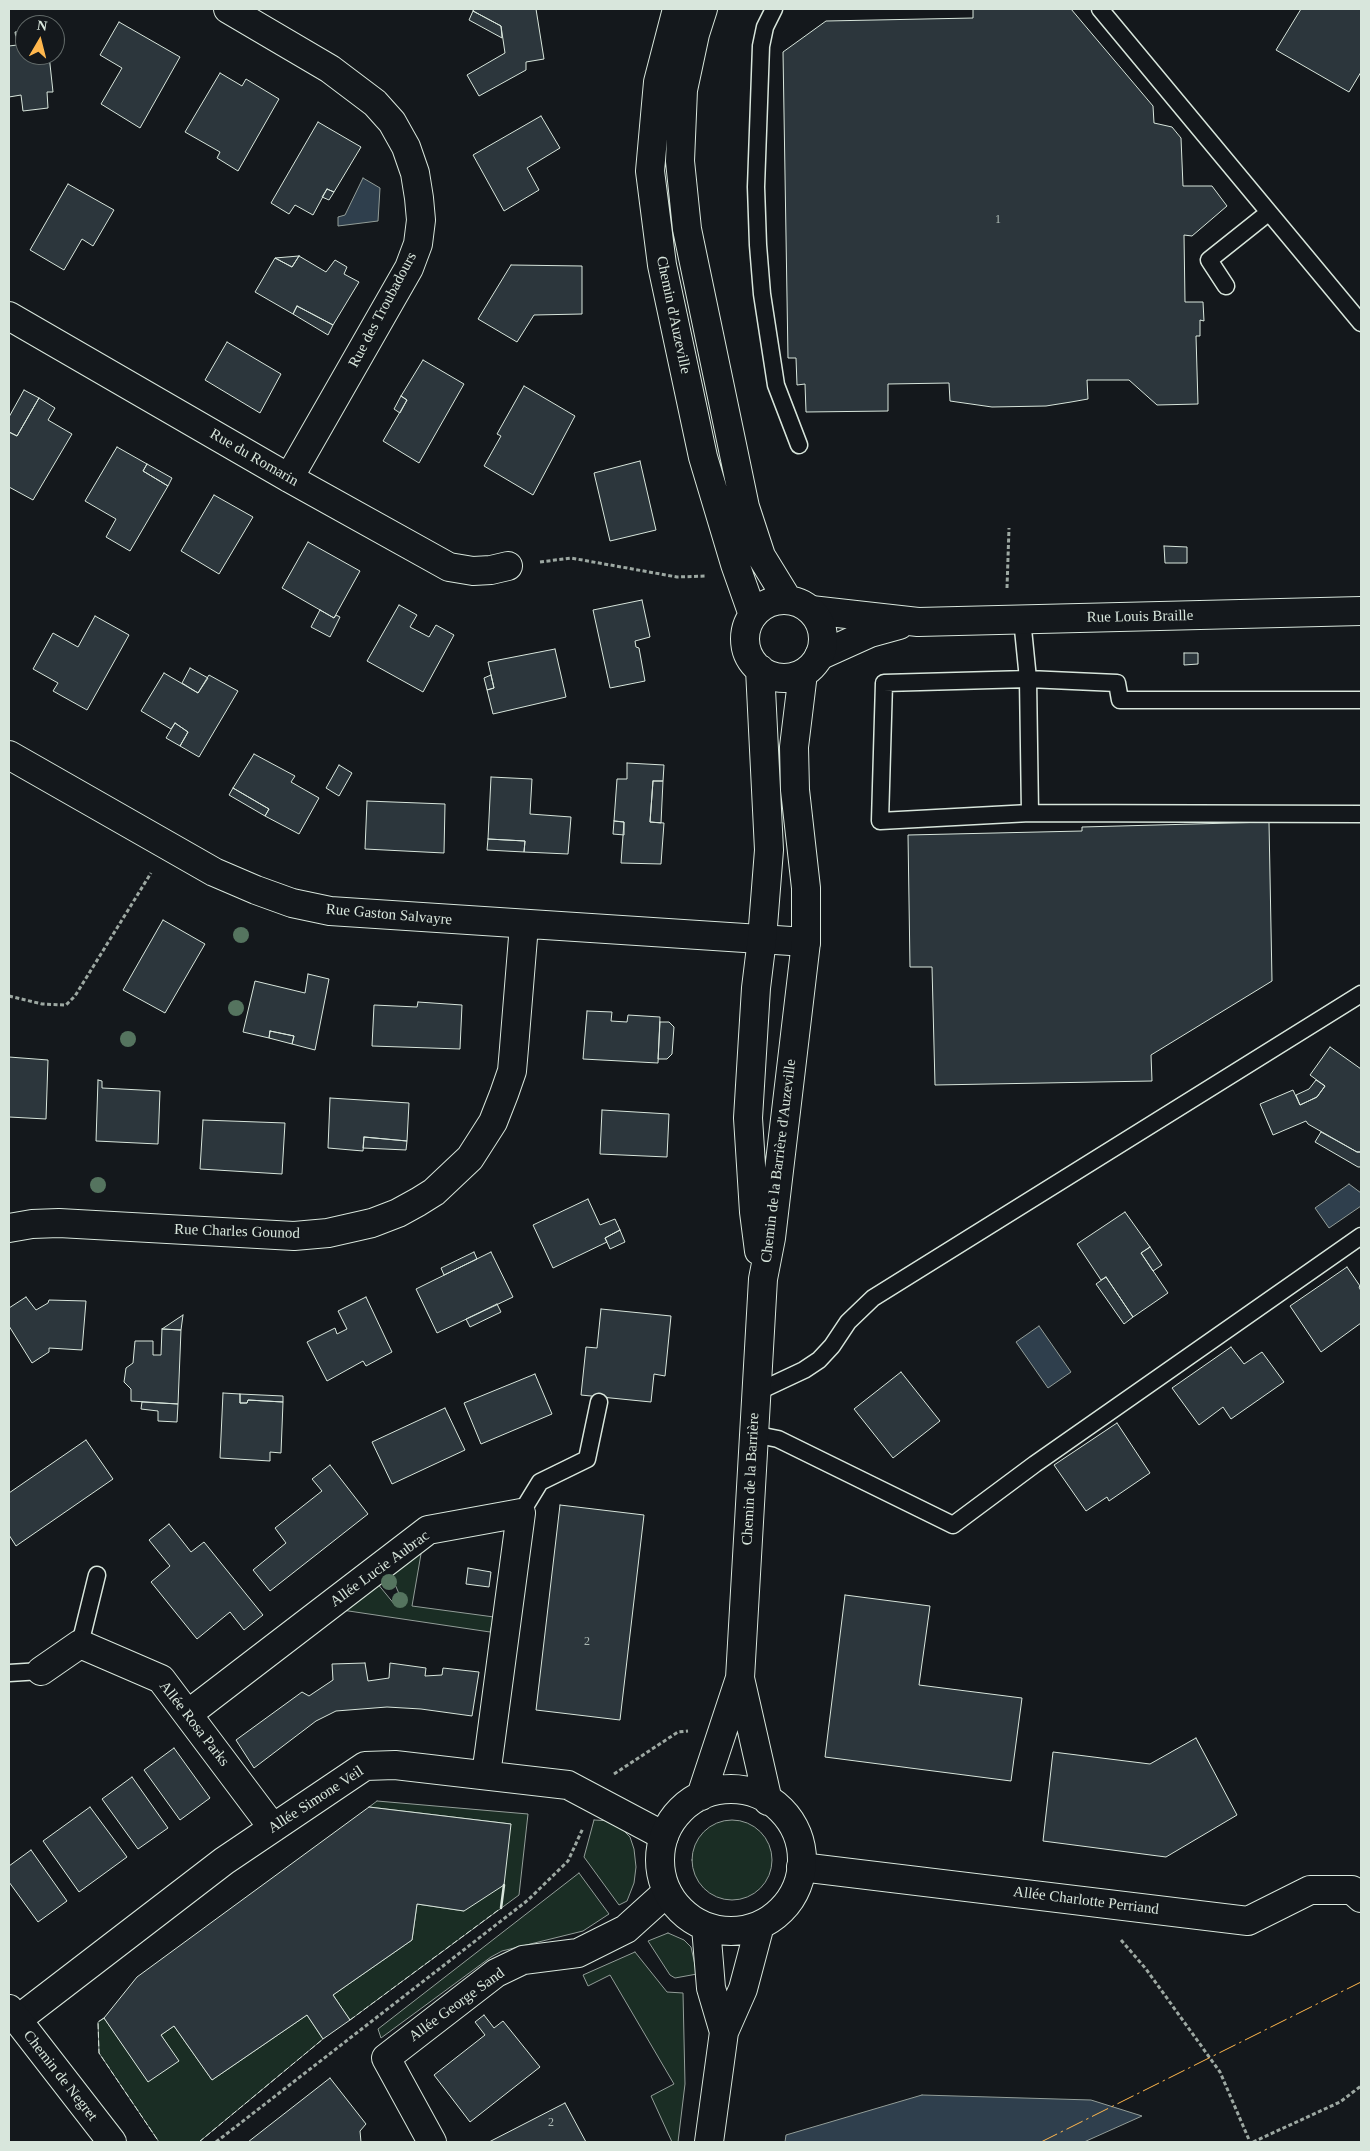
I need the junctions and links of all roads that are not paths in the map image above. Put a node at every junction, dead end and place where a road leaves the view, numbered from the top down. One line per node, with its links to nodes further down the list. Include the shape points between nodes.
1 (228, 9): 11 (street, Rue des Troubadours, via 330,69 375,103 392,122 406,147 420,198 418,244 409,268)
2 (676, 9): 15 (street, Chemin d'Auzeville, via 658,82 650,171 662,265 703,457)
3 (703, 9): 13 (street, Chemin d'Auzeville, via 694,34 683,90 680,161 687,228 745,507 761,556)
4 (774, 9): 10 (lane, via 765,27 762,46 756,187 758,245 776,385)
5 (1100, 9): 6 (lane)
6 (1268, 213): 7 (lane, via 1209,260); 9 (lane)
7 (1226, 286)
8 (9, 316): 11 (street, Rue du Romarin)
9 (1361, 323)
10 (799, 445)
11 (289, 478): 12 (street, Rue du Romarin, via 449,567 472,571)
12 (508, 566)
13 (799, 605): 15 (street, via 774,601 762,606); 17 (street, Rue Louis Braille); 18 (street, via 819,621 823,633 823,644)
14 (1361, 611): 16 (street, Rue Louis Braille)
15 (753, 616): 19 (street, via 745,643)
16 (1022, 619): 17 (street, Rue Louis Braille); 20 (lane)
17 (918, 622): 18 (street, Rue Louis Braille, via 870,632)
18 (811, 664): 19 (street, via 792,676 770,675); 27 (street, Chemin de la Barrière d'Auzeville, via 794,747 795,790 806,888)
19 (760, 669): 26 (street, Chemin de la Barrière d'Auzeville, via 769,850)
20 (1028, 679): 21 (lane, via 1118,683 1120,700); 23 (lane); 23 (lane, via 884,683 880,821)
21 (1361, 700)
22 (9, 755): 25 (street, Rue Gaston Salvayre, via 214,872 292,903 330,912)
23 (1030, 813): 24 (lane)
24 (1361, 814)
25 (524, 925): 26 (street, Rue Gaston Salvayre); 29 (street, Rue Charles Gounod, via 514,1056 504,1094 493,1122 470,1158 434,1192 418,1202 398,1213 350,1229 294,1236 59,1223)
26 (762, 939): 27 (street, Rue Gaston Salvayre); 31 (street, Chemin de la Barrière d'Auzeville, via 748,1118 754,1212)
27 (806, 942): 31 (street, Chemin de la Barrière d'Auzeville)
28 (1361, 994): 32 (lane, via 874,1298 848,1322 819,1360)
29 (9, 1228)
30 (1361, 1236): 34 (lane, via 953,1525 778,1439)
31 (763, 1279): 32 (street, Chemin de la Barrière)
32 (755, 1393): 34 (street, Chemin de la Barrière)
33 (599, 1402): 35 (lane, via 587,1459 540,1482)
34 (753, 1434): 40 (street, Chemin de la Barrière)
35 (521, 1513): 41 (street, Allée Lucie Aubrac, via 428,1530); 42 (street)
36 (97, 1575): 37 (lane)
37 (80, 1644): 38 (street); 41 (street, Allée Rosa Parks, via 161,1679)
38 (41, 1671): 39 (lane)
39 (9, 1673)
40 (740, 1678): 43 (street, Chemin de la Barrière); 44 (street, Chemin de la Barrière)
41 (188, 1714): 45 (street, Allée Rosa Parks)
42 (486, 1776): 45 (street, Allée Simone Veil, via 395,1765 364,1766); 46 (street, Allée Simone Veil, via 568,1785)
43 (701, 1796): 44 (street, via 719,1790 737,1790); 46 (street, via 672,1819)
44 (768, 1801): 47 (street, via 786,1815 795,1830 801,1848)
45 (273, 1828): 52 (street, Allée Simone Veil)
46 (664, 1836): 48 (street, via 661,1872)
47 (802, 1867): 49 (street, Allée Charlotte Perriand, via 1248,1921 1310,1890 1352,1890); 50 (street, via 798,1885 789,1901)
48 (668, 1892): 51 (street, via 676,1906); 55 (street, Allée George Sand, via 626,1929 578,1953 523,1960 496,1973 386,2058)
49 (1361, 1898)
50 (760, 1925): 51 (street, via 724,1931); 53 (street, via 743,1989)
51 (706, 1927): 53 (street, via 711,1988)
52 (13, 2015): 54 (street, Chemin de Negret)
53 (724, 2032): 56 (street)
54 (112, 2142)
55 (432, 2142)
56 (709, 2142)

